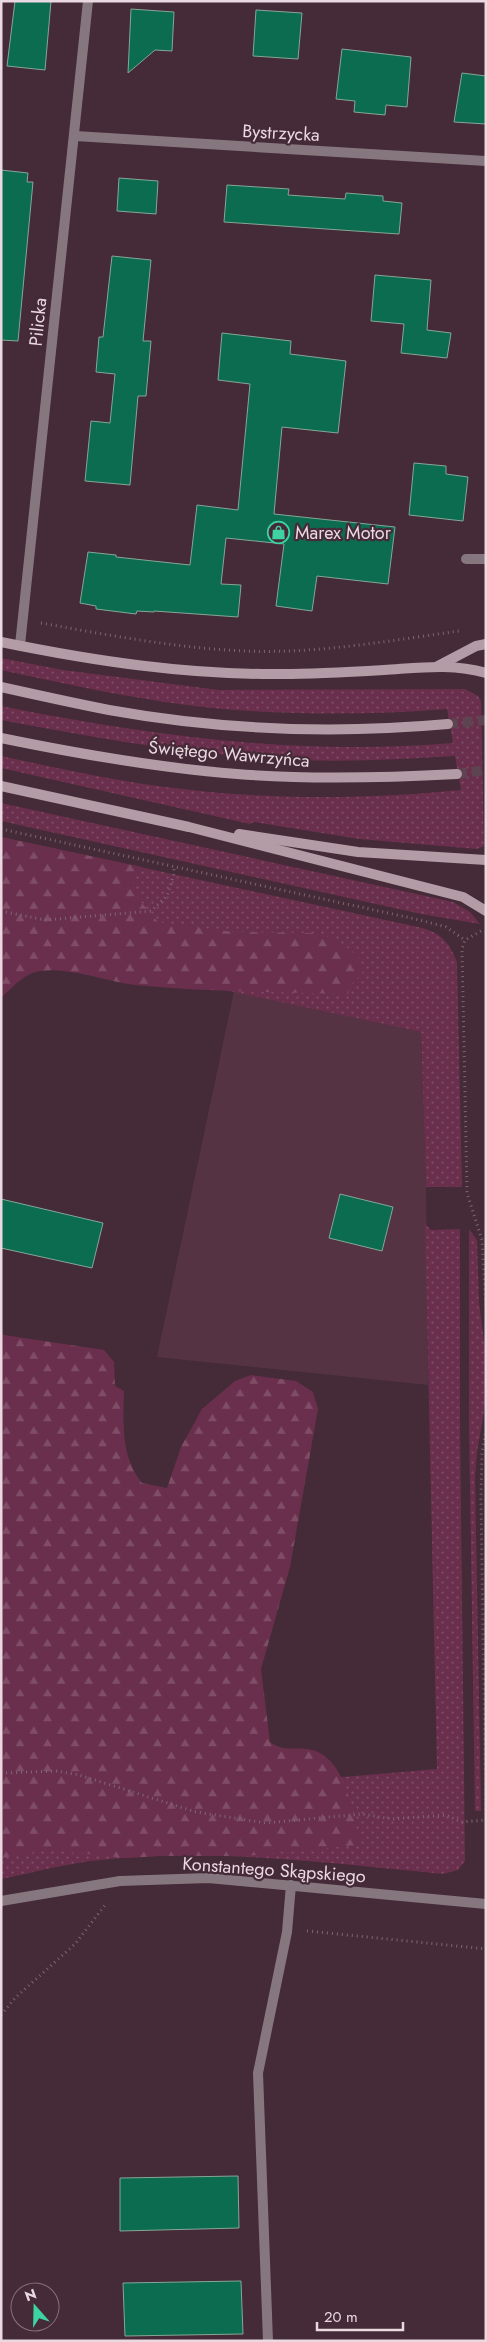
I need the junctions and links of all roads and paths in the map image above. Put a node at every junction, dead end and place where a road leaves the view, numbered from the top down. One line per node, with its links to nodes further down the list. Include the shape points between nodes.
1 (88, 1): 2 (street, Pilicka)
2 (74, 136): 3 (street, Bystrzycka); 10 (street, Pilicka)
3 (486, 161)
4 (466, 559): 5 (street)
5 (486, 559)
6 (39, 623): 7 (path, via 183,647 244,651 346,647)
7 (467, 629)
8 (1, 642): 10 (main road)
9 (486, 644): 11 (main road)
10 (20, 646): 11 (main road, via 179,671 232,674 344,673)
11 (438, 666): 12 (main road)
12 (486, 673)
13 (1, 687): 14 (main road, Świętego Wawrzyńca, via 109,710 243,725 378,730)
14 (448, 724)
15 (1, 738): 16 (main road, Świętego Wawrzyńca, via 128,761 236,774 336,778)
16 (457, 774)
17 (1, 786): 18 (main road)
18 (189, 828): 20 (main road, via 358,852); 23 (main road, via 463,897)
19 (1, 829): 21 (path)
20 (486, 860)
21 (174, 866): 22 (path, via 167,896 151,911 45,920); 25 (path, via 420,920 446,927)
22 (1, 911)
23 (486, 911)
24 (484, 929): 25 (path)
25 (465, 940): 26 (path, via 462,949 467,1193 481,1234)
26 (486, 1308)
27 (486, 1430): 29 (path, via 480,1499)
28 (1, 1773): 29 (path, via 65,1772 196,1812 266,1823 362,1814 392,1819 446,1815 461,1822)
29 (486, 1820)
30 (291, 1886): 31 (street, Konstantego Skąpskiego, via 208,1878 120,1881); 33 (street, Konstantego Skąpskiego); 34 (street)
31 (1, 1901)
32 (107, 1903): 36 (path, via 75,1944 15,1998)
33 (486, 1904)
34 (287, 1932): 35 (path, via 301,1930); 37 (street, via 258,2073)
35 (486, 1949)
36 (1, 2015)
37 (268, 2341)

